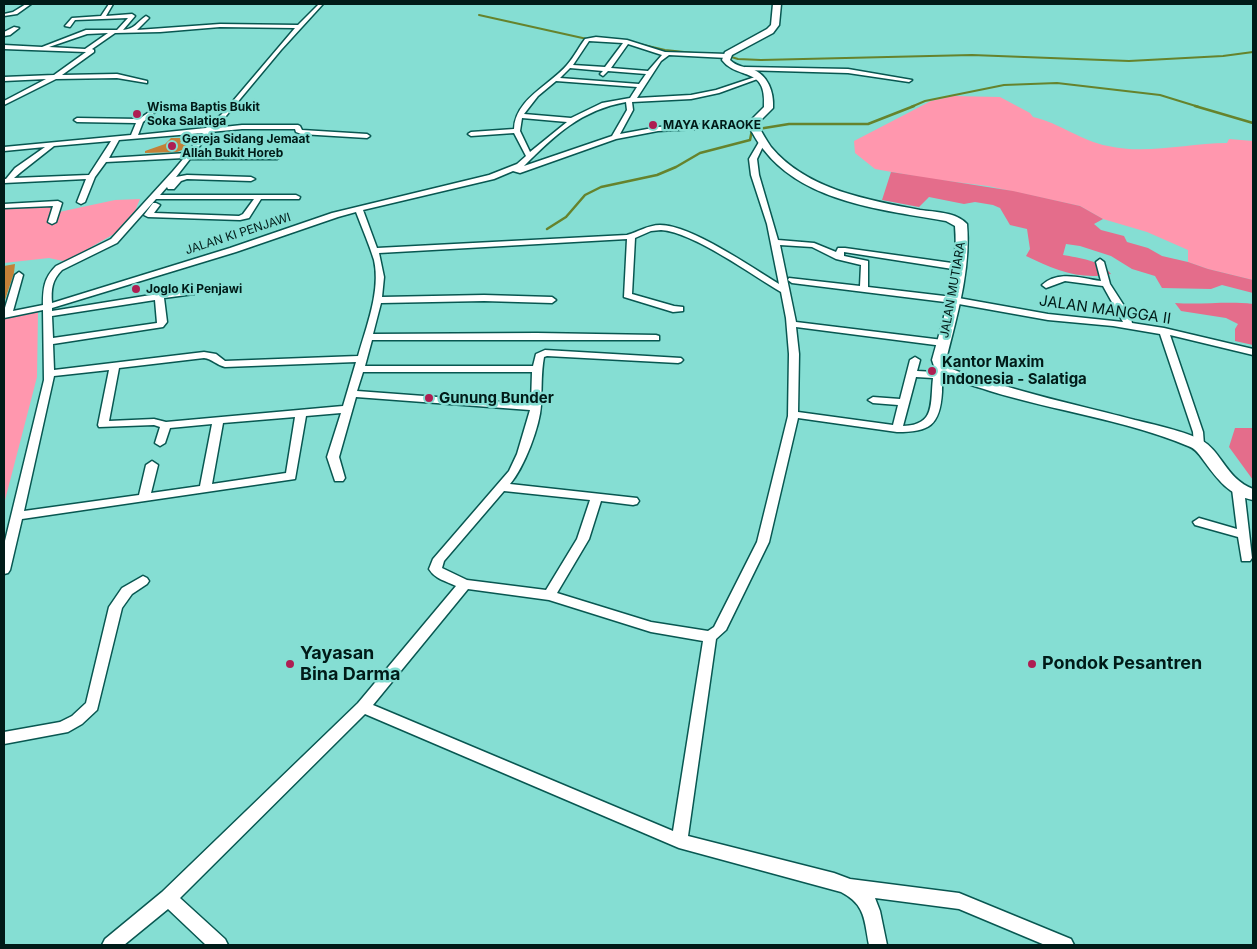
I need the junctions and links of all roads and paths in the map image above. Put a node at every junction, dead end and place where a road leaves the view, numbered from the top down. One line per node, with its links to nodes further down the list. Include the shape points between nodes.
1 (29, 4): 5 (street, via 15,13)
2 (111, 4): 6 (street)
3 (321, 4): 9 (street)
4 (777, 4): 21 (street, via 775,24 770,31)
5 (4, 15)
6 (103, 17): 8 (street, via 74,19); 11 (street, via 132,16)
7 (146, 18): 12 (street)
8 (68, 26)
9 (301, 27): 12 (street, via 236,25); 41 (street)
10 (16, 28): 13 (street)
11 (116, 31): 12 (street); 17 (street, via 81,33); 18 (street)
12 (131, 31)
13 (4, 34)
14 (627, 42): 20 (street); 22 (street, via 587,40); 24 (street)
15 (4, 47): 16 (street)
16 (12, 48): 17 (street); 19 (street)
17 (41, 49): 18 (street)
18 (87, 50): 26 (street, via 92,51)
19 (4, 51)
20 (665, 54): 21 (street); 25 (street)
21 (727, 56): 23 (street, via 727,62)
22 (569, 66): 24 (street); 28 (street)
23 (745, 69): 27 (street); 30 (street, via 848,71)
24 (605, 72): 25 (street)
25 (650, 73): 32 (street)
26 (55, 77): 29 (street); 31 (street, via 123,77); 34 (street)
27 (760, 77): 33 (street, via 699,96); 40 (street, via 765,84 768,108)
28 (555, 79): 32 (street); 36 (street, via 529,101)
29 (4, 80)
30 (909, 80)
31 (145, 82)
32 (641, 86): 33 (street)
33 (630, 100): 38 (street, via 604,104); 46 (street, via 630,110)
34 (4, 102)
35 (152, 112): 39 (street)
36 (521, 116): 38 (street); 42 (street)
37 (77, 120): 39 (street)
38 (572, 120): 52 (street)
39 (140, 121): 45 (street)
40 (752, 124): 46 (street, via 658,129); 48 (street, JALAN MUTIARA)
41 (208, 130): 44 (street, via 288,126 299,128 301,132); 45 (street); 51 (street)
42 (517, 131): 43 (street); 52 (street)
43 (471, 134)
44 (368, 136)
45 (134, 137): 47 (street)
46 (615, 137): 56 (street, via 510,174)
47 (116, 139): 49 (street); 54 (street)
48 (762, 142): 68 (street, via 753,159); 74 (street, JALAN MUTIARA, via 786,168 839,195 958,221 963,237)
49 (52, 145): 50 (street); 58 (street)
50 (4, 150)
51 (188, 156): 53 (street); 54 (street); 59 (street)
52 (530, 156): 56 (street, via 514,169)
53 (277, 157)
54 (104, 160): 55 (street)
55 (91, 177): 58 (street); 63 (street)
56 (491, 177): 65 (street, JALAN KI PENJAWI)
57 (251, 179): 60 (street, via 183,177)
58 (6, 181)
59 (154, 197): 60 (street); 73 (street, via 114,240)
60 (164, 197): 61 (street); 61 (street, via 148,215 243,218)
61 (259, 197): 62 (street)
62 (296, 197)
63 (81, 202)
64 (4, 206): 66 (street, via 58,203)
65 (359, 209): 69 (street); 87 (street, JALAN KI PENJAWI)
66 (52, 222)
67 (630, 237): 69 (street); 81 (street, via 656,227 682,231); 86 (street, via 627,295)
68 (774, 242): 70 (street, via 813,245); 81 (street)
69 (375, 251): 83 (street, via 380,277)
70 (839, 257): 74 (street, via 844,250); 79 (street, via 865,264)
71 (57, 258): 73 (street)
72 (1100, 262): 77 (street)
73 (65, 264): 87 (street, via 53,274 47,286)
74 (959, 267): 85 (street, JALAN MUTIARA)
75 (18, 275): 88 (street)
76 (792, 280): 79 (street, JALAN MANGGA II)
77 (1106, 284): 78 (street, via 1065,278); 90 (street, via 1128,319)
78 (1046, 285)
79 (864, 288): 85 (street, JALAN MANGGA II)
80 (194, 291): 82 (street)
81 (785, 291): 89 (street)
82 (159, 297): 87 (street); 94 (street, via 160,325)
83 (377, 300): 84 (street); 92 (street)
84 (552, 300)
85 (953, 300): 90 (street, JALAN MANGGA II); 95 (street, JALAN MUTIARA)
86 (680, 309)
87 (48, 310): 88 (street, JALAN KI PENJAWI); 94 (street)
88 (5, 315)
89 (792, 324): 95 (street); 111 (street)
90 (1128, 325): 91 (street, JALAN MANGGA II)
91 (1164, 331): 96 (street, JALAN MANGGA II); 116 (street)
92 (368, 336): 93 (street); 99 (street)
93 (656, 338)
94 (48, 342): 103 (street)
95 (943, 342): 102 (street, JALAN MUTIARA)
96 (1253, 352)
97 (678, 360): 101 (street, via 543,354)
98 (916, 360): 104 (street)
99 (360, 364): 100 (street, via 225,364 214,356 204,355); 101 (street); 105 (street)
100 (115, 366): 103 (street); 113 (street, via 102,425 154,422)
101 (537, 369): 108 (street)
102 (939, 372): 104 (street); 114 (street, via 934,418 926,426 914,430); 116 (street, via 1149,428)
103 (49, 374): 126 (street)
104 (912, 374): 107 (street)
105 (352, 394): 108 (street); 109 (street)
106 (873, 400): 107 (street)
107 (904, 402): 114 (street)
108 (536, 407): 119 (street, via 522,454)
109 (347, 409): 110 (street); 118 (street, via 333,459)
110 (300, 413): 112 (street); 120 (street, via 291,475)
111 (793, 414): 114 (street); 134 (street, via 763,542 719,630)
112 (218, 421): 113 (street); 120 (street)
113 (166, 425): 115 (street)
114 (897, 429)
115 (160, 442)
116 (1200, 445): 121 (street)
117 (152, 465): 123 (street)
118 (339, 478)
119 (502, 487): 124 (street); 132 (street, via 436,564 435,569 440,574)
120 (205, 489): 123 (street)
121 (1238, 489): 122 (street); 128 (street)
122 (1253, 495)
123 (144, 498): 126 (street)
124 (596, 498): 125 (street); 133 (street, via 583,539)
125 (633, 500)
126 (17, 516): 130 (street)
127 (1199, 522): 128 (street)
128 (1244, 535): 129 (street)
129 (1246, 558)
130 (4, 570)
131 (143, 581): 136 (street, via 127,592 116,607 92,706 63,728)
132 (465, 584): 133 (street); 135 (street)
133 (549, 595): 134 (street, via 651,627)
134 (710, 637): 137 (street)
135 (363, 707): 137 (street); 139 (street)
136 (4, 738)
137 (679, 840): 138 (street, via 834,880)
138 (850, 887): 142 (street, via 868,903); 143 (street, via 959,901)
139 (168, 898): 140 (street); 141 (street)
140 (111, 945)
141 (219, 945)
142 (878, 945)
143 (1066, 945)

